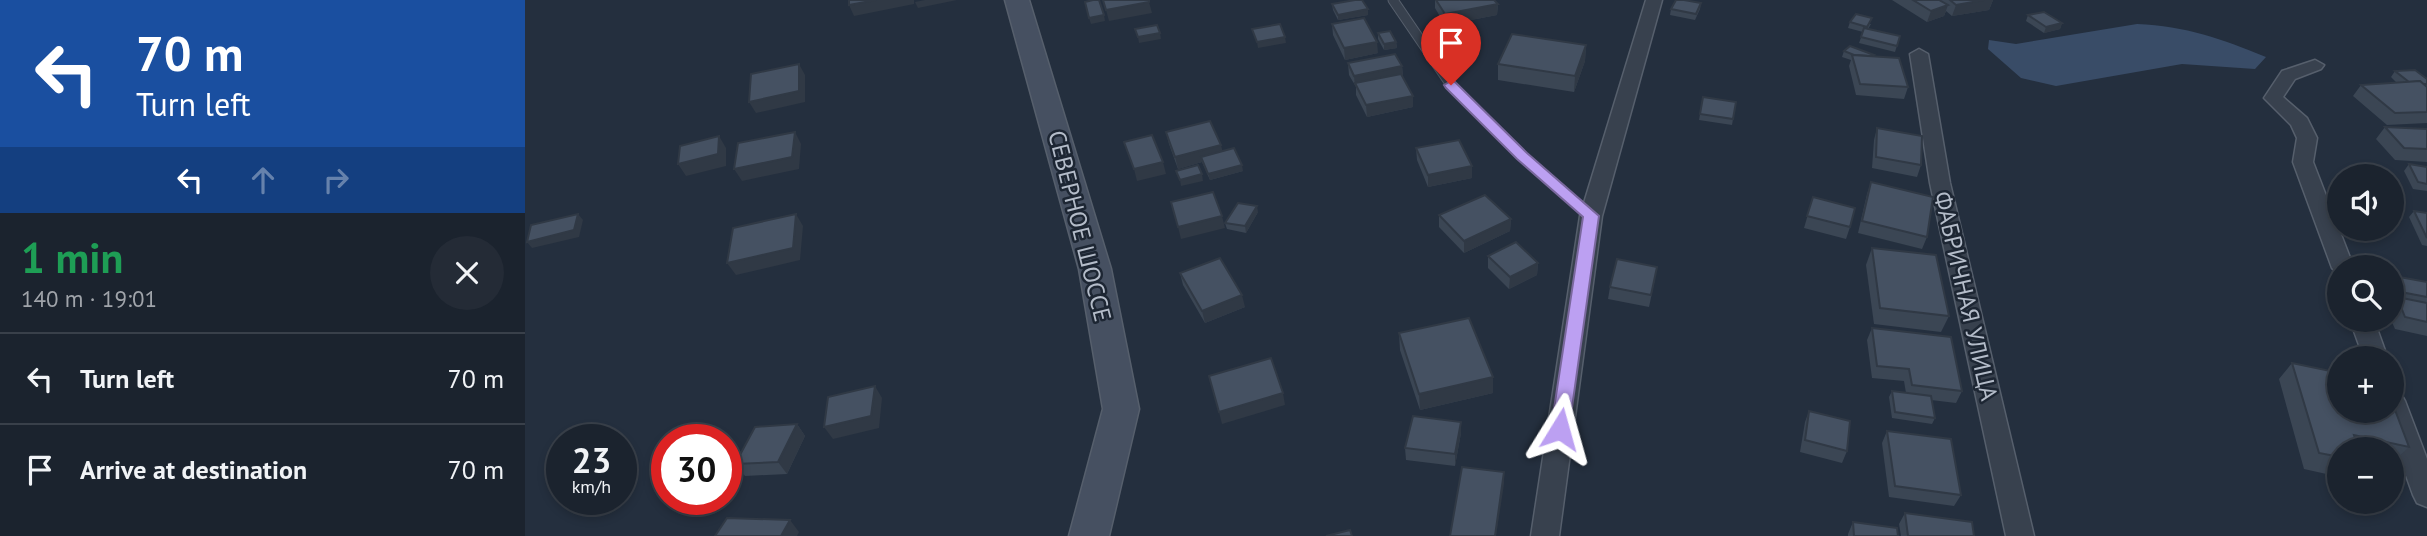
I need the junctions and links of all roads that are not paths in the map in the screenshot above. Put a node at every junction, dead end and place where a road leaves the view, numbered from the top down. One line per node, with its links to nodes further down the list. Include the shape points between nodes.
1 (1017, 0): 10 (main road, СЕВЕРНОЕ ШОССЕ, via 1095,269 1121,409)
2 (1393, 0): 6 (lane, via 1451,85)
3 (1654, 0): 6 (street)
4 (1919, 54): 12 (street, ФАБРИЧНАЯ УЛИЦА, via 1940,183)
5 (2315, 65): 7 (street, via 2294,68 2273,98 2300,122 2307,138 2303,162)
6 (1591, 216): 11 (street)
7 (2338, 255)
8 (2400, 423): 9 (street)
9 (2427, 495)
10 (1089, 536)
11 (1545, 536)
12 (2020, 536)

